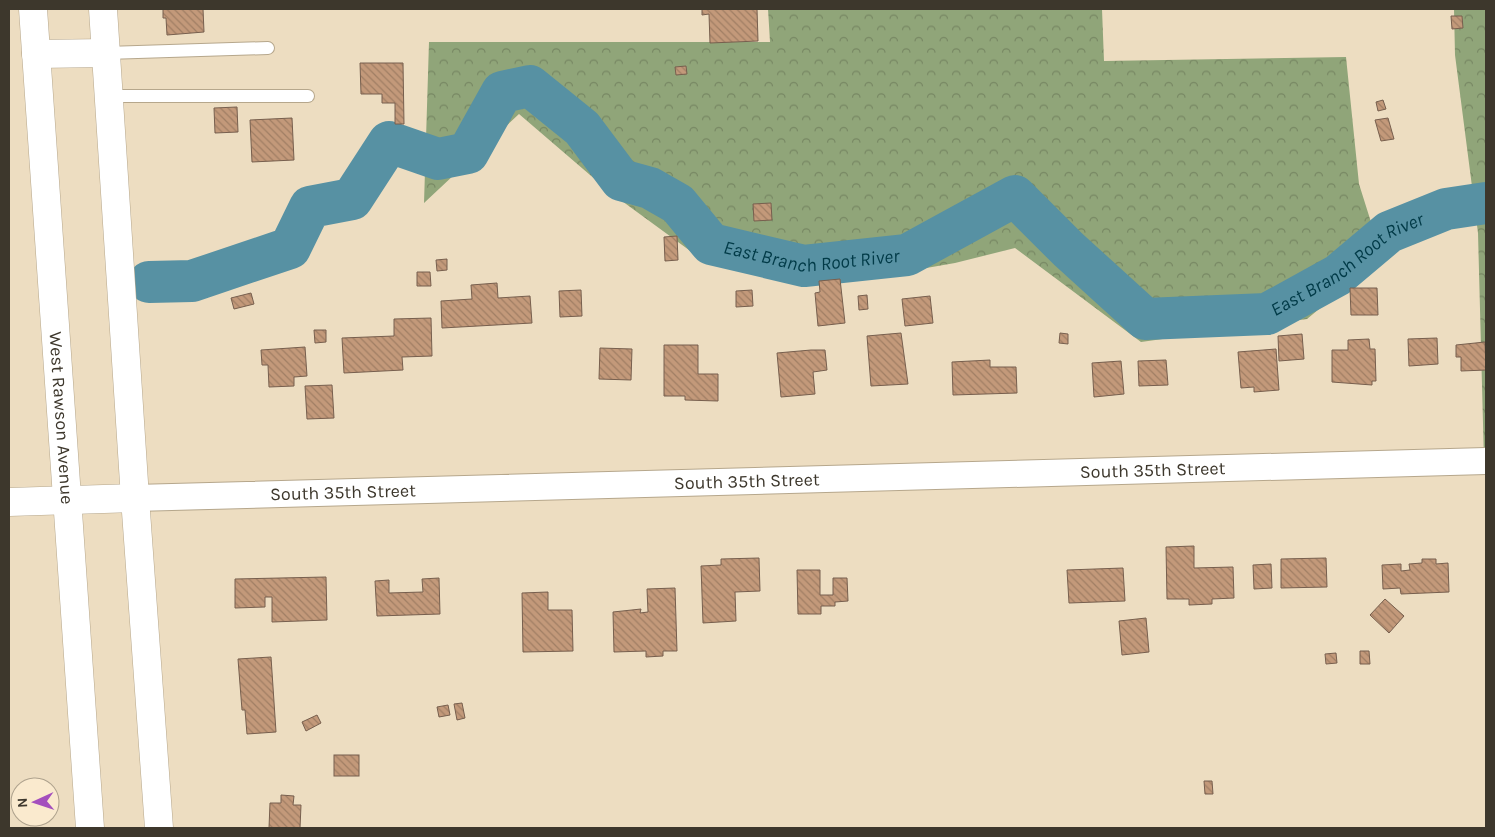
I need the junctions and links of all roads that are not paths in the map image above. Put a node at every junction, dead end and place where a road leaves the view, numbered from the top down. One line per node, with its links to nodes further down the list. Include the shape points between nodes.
1 (33, 9): 5 (main road, West Rawson Avenue)
2 (103, 9): 4 (main road)
3 (268, 48): 4 (lane)
4 (106, 53): 5 (main road); 6 (main road)
5 (36, 54): 10 (main road, West Rawson Avenue)
6 (109, 96): 7 (lane); 9 (main road)
7 (308, 96)
8 (1486, 461): 9 (street, South 35th Street)
9 (135, 498): 10 (main road, South 35th Street); 13 (main road)
10 (68, 501): 11 (main road, South 35th Street); 12 (main road, West Rawson Avenue)
11 (9, 502)
12 (90, 828)
13 (159, 828)

